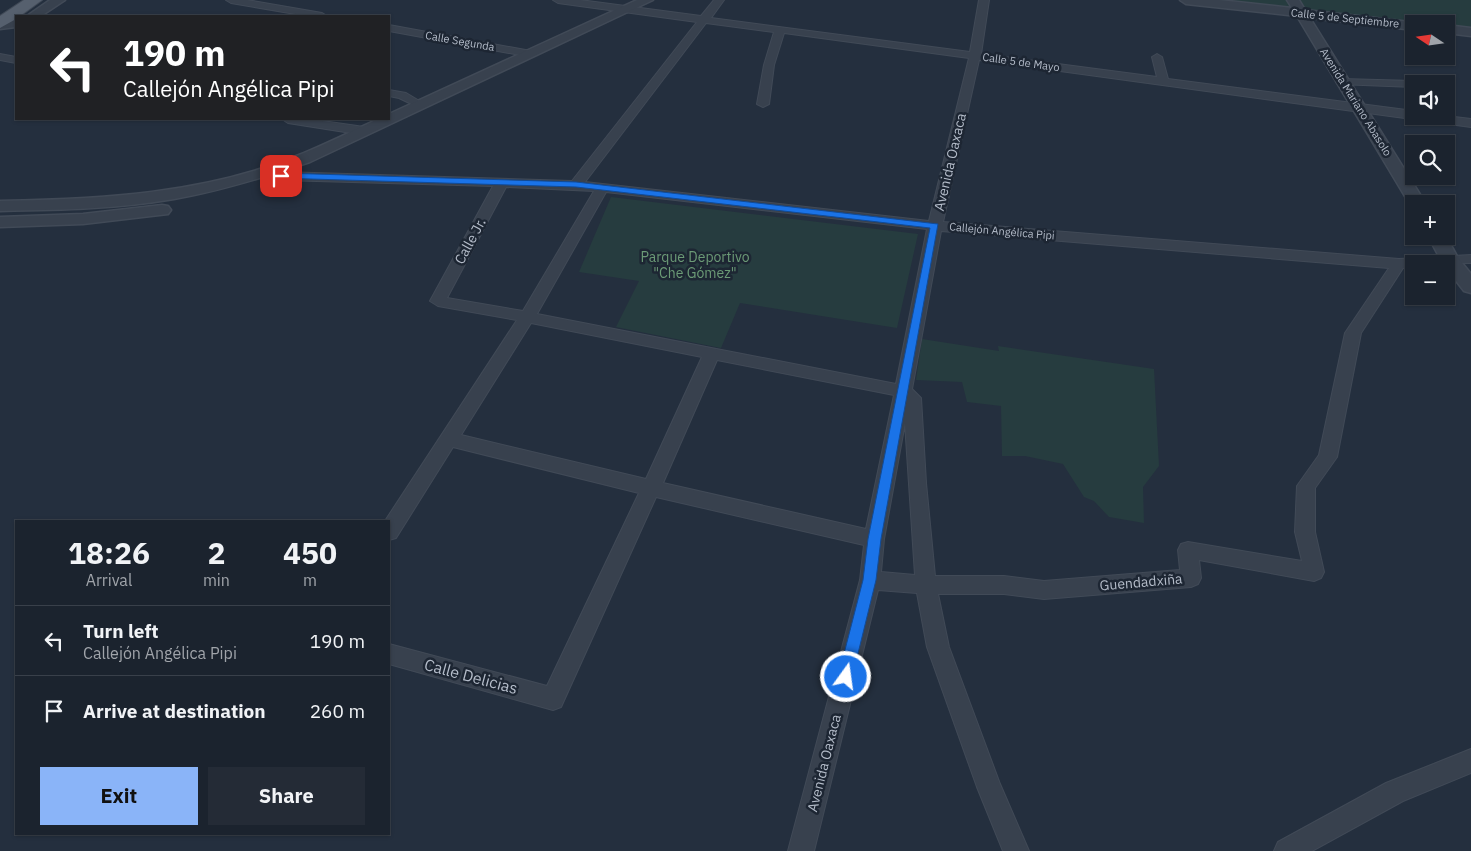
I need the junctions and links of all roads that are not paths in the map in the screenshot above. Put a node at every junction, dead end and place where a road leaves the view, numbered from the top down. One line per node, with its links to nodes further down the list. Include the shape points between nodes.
1 (59, 0): 9 (street)
2 (231, 0): 13 (street)
3 (558, 0): 10 (street, Calle 5 de Mayo)
4 (647, 0): 10 (street)
5 (719, 0): 15 (street)
6 (984, 0): 24 (street, Avenida Oaxaca)
7 (1186, 0): 11 (street, Calle 5 de Septiembre)
8 (1293, 0): 11 (street, Avenida Mariano Abasolo)
9 (32, 7): 12 (main road)
10 (628, 8): 15 (street, Calle 5 de Mayo); 23 (street)
11 (1301, 14): 18 (street, Calle 5 de Septiembre); 29 (street, Avenida Mariano Abasolo)
12 (17, 15)
13 (316, 15)
14 (15, 16): 17 (main road)
15 (703, 19): 20 (street, Calle 5 de Mayo); 44 (street)
16 (15, 23): 17 (street)
17 (0, 24)
18 (1405, 25)
19 (390, 28): 23 (street, Calle Segunda)
20 (780, 29): 24 (street, Calle 5 de Mayo); 32 (street, via 769,65)
21 (1455, 30): 22 (street)
22 (1471, 32)
23 (531, 54): 33 (street)
24 (975, 56): 28 (street, Calle 5 de Mayo); 49 (street, Avenida Oaxaca)
25 (0, 57): 27 (street)
26 (1157, 57): 28 (street)
27 (15, 60)
28 (1163, 80): 34 (street, Calle 5 de Mayo)
29 (1342, 82): 30 (street); 34 (street, Avenida Mariano Abasolo)
30 (1405, 84)
31 (390, 93): 33 (street, via 402,95)
32 (763, 104)
33 (420, 105): 36 (street)
34 (1358, 107): 35 (street, Calle 5 de Mayo); 46 (street, Avenida Mariano Abasolo)
35 (1405, 114)
36 (390, 119)
37 (294, 120): 41 (street)
38 (388, 120): 41 (street)
39 (1455, 121): 40 (street)
40 (1471, 123)
41 (364, 131): 42 (street)
42 (273, 174): 43 (street, Callejón Angélica Pipi); 47 (street, via 156,198); 48 (street, via 219,199 170,209 126,216)
43 (502, 182): 44 (street, Callejón Angélica Pipi); 56 (street, Calle Jr., via 438,301)
44 (576, 185): 45 (street, Callejón Angélica Pipi)
45 (602, 188): 49 (street, Callejón Angélica Pipi); 56 (street)
46 (1412, 195)
47 (0, 206)
48 (0, 222)
49 (935, 226): 52 (street, Callejón Angélica Pipi); 58 (street, Avenida Oaxaca)
50 (1471, 259): 51 (street, Callejón Angélica Pipi)
51 (1455, 260)
52 (1399, 264): 53 (street, Callejón Angélica Pipi); 64 (street, Guendadxiña, via 1353,333 1328,457 1306,486 1305,532 1314,572 1188,550 1191,578 1044,590 1004,585)
53 (1405, 264)
54 (1455, 266): 55 (street)
55 (1471, 287)
56 (528, 316): 57 (street); 59 (street)
57 (711, 355): 58 (street); 60 (street)
58 (903, 391): 62 (street, Avenida Oaxaca); 64 (street, via 914,398)
59 (448, 438): 60 (street); 61 (street)
60 (651, 488): 62 (street); 65 (street, Calle Delicias, via 553,699)
61 (390, 530)
62 (874, 539): 63 (street, Avenida Oaxaca)
63 (870, 580): 64 (street, Guendadxiña); 67 (street, Avenida Oaxaca)
64 (926, 585): 68 (street, via 938,647)
65 (390, 654)
66 (1471, 761): 69 (street, via 1396,792)
67 (802, 851)
68 (1016, 851)
69 (1287, 851)

